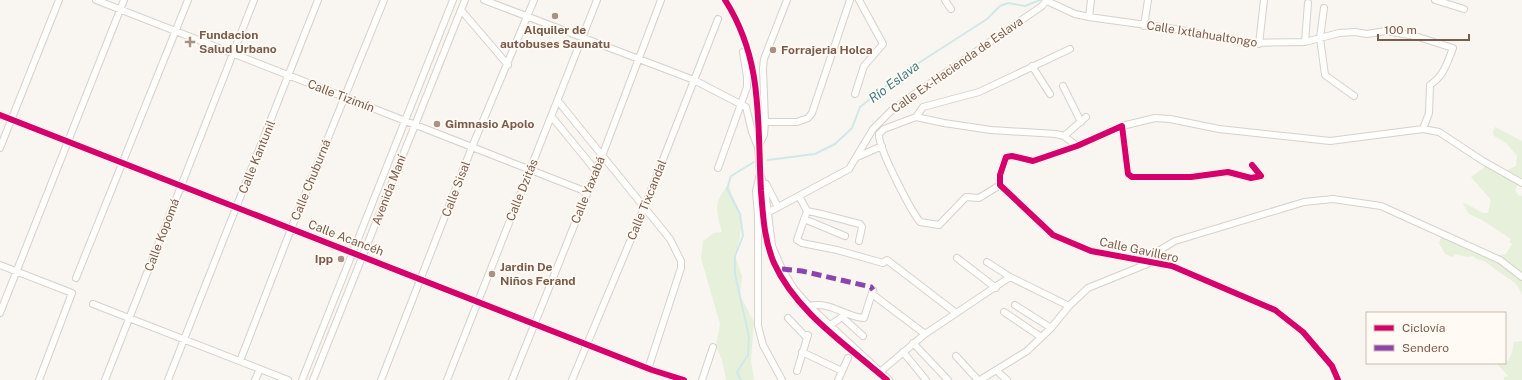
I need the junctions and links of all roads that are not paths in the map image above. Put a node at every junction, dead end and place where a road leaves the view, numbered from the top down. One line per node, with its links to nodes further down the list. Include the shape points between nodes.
1 (59, 0): 57 (street)
2 (96, 0): 27 (street, Calle Tizimín)
3 (124, 0): 27 (street)
4 (188, 0): 33 (street)
5 (254, 0): 40 (street, Calle Kopomá)
6 (318, 0): 44 (street, Calle Kantunil)
7 (384, 0): 50 (street, Calle Chuburná)
8 (453, 0): 58 (street, Avenida Maní)
9 (465, 0): 28 (street, Avenida Maní)
10 (484, 0): 29 (street)
11 (534, 0): 29 (street, Calle Sisal)
12 (598, 0): 34 (street, Calle Dzitás)
13 (661, 0): 41 (street, Calle Yaxabá)
14 (787, 0): 59 (street, via 764,59)
15 (850, 0): 59 (street, via 812,113 808,118 797,122)
16 (859, 0): 47 (street, via 883,44 864,66)
17 (945, 0): 25 (street)
18 (1091, 0): 30 (street)
19 (1148, 0): 32 (street)
20 (1264, 0): 37 (street)
21 (1435, 0): 26 (street)
22 (1047, 1): 30 (street, Calle Ixtlahualtongo, via 1075,14); 72 (street, Calle Ex-Hacienda de Eslava, via 892,109 873,129)
23 (1308, 3): 36 (street)
24 (1324, 8): 35 (street)
25 (951, 9)
26 (1464, 9)
27 (120, 10): 33 (street, Calle Tizimín); 65 (street)
28 (461, 10): 42 (street); 61 (street, Avenida Maní)
29 (528, 16): 34 (street); 42 (street, Calle Sisal)
30 (1089, 17): 32 (street, Calle Ixtlahualtongo)
31 (718, 19): 45 (street, Calle Tixcandal)
32 (1144, 26): 37 (street, Calle Ixtlahualtongo, via 1175,29 1234,42)
33 (176, 31): 40 (street, Calle Tizimín); 73 (street)
34 (582, 38): 41 (street); 51 (street, Calle Dzitás)
35 (1320, 38): 36 (street, Calle Ixtlahualtongo); 49 (street, via 1325,75); 63 (street, Calle Ixtlahualtongo, via 1339,33 1386,32 1415,36 1453,48 1438,80 1430,85 1429,113)
36 (1305, 42): 37 (street, Calle Ixtlahualtongo)
37 (1260, 44)
38 (1070, 49): 43 (street)
39 (743, 52): 52 (street, via 747,87)
40 (234, 54): 44 (street, Calle Tizimín); 81 (street, Calle Kopomá)
41 (638, 58): 45 (street); 71 (street, Calle Yaxabá)
42 (508, 65): 68 (street, Calle Sisal)
43 (1032, 66): 48 (street); 55 (street, via 979,92 923,107)
44 (289, 76): 50 (street, Calle Tizimín); 84 (street, Calle Kantunil)
45 (694, 80): 52 (street); 86 (street, Calle Tixcandal)
46 (1063, 86): 60 (street)
47 (855, 94)
48 (1050, 94)
49 (1354, 96)
50 (345, 97): 58 (street, Calle Tizimín); 91 (street, Calle Chuburná)
51 (558, 101): 54 (street, Calle Dzitás); 71 (street)
52 (742, 104): 69 (street, via 748,111); 75 (street)
53 (0, 115): 57 (street, Calle Acancéh)
54 (552, 117): 76 (street, Calle Dzitás); 77 (street)
55 (916, 117): 64 (street, via 991,130); 66 (street, via 881,131 879,137)
56 (1086, 117): 60 (street)
57 (11, 119): 65 (street, Calle Acancéh); 70 (street)
58 (404, 120): 61 (street, Calle Tizimín); 96 (street, Avenida Maní)
59 (765, 122): 69 (street, via 764,135)
60 (1081, 122): 64 (street)
61 (415, 125): 68 (street, Calle Tizimín); 97 (street, Avenida Maní)
62 (1122, 126): 63 (street, via 1155,118 1170,119 1219,129 1330,142); 67 (street); 74 (street, via 1128,174 1132,177 1191,177 1228,172 1251,178 1261,176)
63 (1423, 129): 79 (street, via 1439,132)
64 (1064, 136): 67 (street)
65 (68, 141): 73 (street, Calle Acancéh); 102 (street)
66 (882, 146): 72 (street); 80 (street, via 920,222 939,225 966,197 979,198)
67 (1077, 146): 80 (street, via 1033,161 1012,156 1006,158 1000,175)
68 (472, 147): 76 (street, Calle Tizimín); 106 (street, Calle Sisal)
69 (758, 147): 78 (street)
70 (0, 148)
71 (602, 156): 77 (street, Calle Yaxabá); 86 (street)
72 (857, 157): 83 (street, Calle Ex-Hacienda de Eslava, via 849,170)
73 (123, 163): 81 (street, Calle Acancéh); 105 (street)
74 (1252, 165)
75 (718, 168)
76 (530, 170): 82 (street, Calle Tizimín); 108 (street, Calle Dzitás)
77 (596, 171): 82 (street, Calle Yaxabá)
78 (760, 173): 85 (street); 88 (street); 89 (street, via 756,191)
79 (1522, 183)
80 (1000, 185): 100 (street, Calle Gavillero, via 1053,235 1091,250)
81 (181, 186): 84 (street, Calle Acancéh); 116 (street, Calle Kopomá)
82 (586, 192): 118 (street, Calle Yaxabá)
83 (799, 196): 85 (street, Calle Ex-Hacienda de Eslava); 87 (street)
84 (237, 207): 91 (street, Calle Acancéh); 124 (street, Calle Kantunil)
85 (778, 207): 88 (street, Calle Ex-Hacienda de Eslava)
86 (644, 208): 126 (street, Calle Tixcandal); 134 (street, via 676,250 681,261 681,268)
87 (807, 211): 90 (street); 93 (street, via 828,214 860,224 862,227)
88 (767, 213): 89 (street, Calle Ex-Hacienda de Eslava); 111 (street, via 772,246 782,270)
89 (758, 216): 152 (street, via 758,326 763,345)
90 (804, 219): 92 (street); 94 (street, via 797,239)
91 (291, 229): 96 (street, Calle Acancéh); 132 (street, Calle Chuburná)
92 (845, 236)
93 (859, 241)
94 (802, 243): 95 (street); 115 (street, via 883,263 887,260)
95 (800, 251)
96 (352, 253): 97 (street, Calle Acancéh); 144 (street, Avenida Maní)
97 (363, 257): 106 (street, Calle Acancéh); 145 (street, Avenida Maní)
98 (957, 258): 107 (street)
99 (987, 262): 103 (street)
100 (1152, 262): 104 (street, via 1160,250 1175,241 1304,202 1333,199 1381,206 1500,260); 112 (street, via 1088,288); 159 (street, Calle Gavillero, via 1172,266 1275,310 1303,332 1332,366)
101 (0, 265): 102 (street)
102 (17, 271): 113 (street); 139 (street, via 72,293)
103 (1010, 277): 107 (street); 112 (street)
104 (1522, 277)
105 (76, 278)
106 (421, 280): 108 (street, Calle Acancéh); 146 (street, Calle Sisal)
107 (996, 288): 115 (street)
108 (477, 302): 118 (street, Calle Acancéh); 147 (street, Calle Dzitás)
109 (93, 304): 116 (street)
110 (1015, 305): 120 (street)
111 (808, 306): 119 (street); 121 (street, via 827,305 862,318 873,292)
112 (1068, 306): 120 (street)
113 (0, 312)
114 (1004, 312): 123 (street)
115 (956, 313): 121 (street)
116 (130, 318): 124 (street); 140 (street, Calle Kopomá)
117 (788, 318): 128 (street, via 807,337)
118 (534, 324): 126 (street, Calle Acancéh); 148 (street, Calle Yaxabá)
119 (829, 326): 122 (street, via 842,317); 138 (street)
120 (1050, 328): 123 (street)
121 (925, 334): 125 (street)
122 (863, 336)
123 (1041, 337): 137 (street, via 1027,351)
124 (184, 339): 132 (street); 141 (street, Calle Kantunil)
125 (913, 343): 129 (street); 156 (street)
126 (588, 345): 134 (street, Calle Acancéh); 149 (street, Calle Tixcandal)
127 (713, 347): 151 (street)
128 (802, 352): 135 (street); 136 (street)
129 (903, 352): 138 (street); 155 (street)
130 (956, 356): 157 (street)
131 (848, 358): 136 (street)
132 (240, 361): 133 (street)
133 (260, 369): 142 (street); 143 (street)
134 (648, 369): 150 (street, Calle Acancéh)
135 (797, 371)
136 (842, 371): 153 (street)
137 (997, 371): 157 (street); 158 (street)
138 (880, 372): 154 (street)
139 (39, 380)
140 (105, 380)
141 (168, 380)
142 (255, 380)
143 (288, 380)
144 (302, 380)
145 (313, 380)
146 (381, 380)
147 (447, 380)
148 (512, 380)
149 (572, 380)
150 (684, 380)
151 (702, 380)
152 (782, 380)
153 (838, 380)
154 (889, 380)
155 (926, 380)
156 (948, 380)
157 (979, 380)
158 (1007, 380)
159 (1338, 380)

